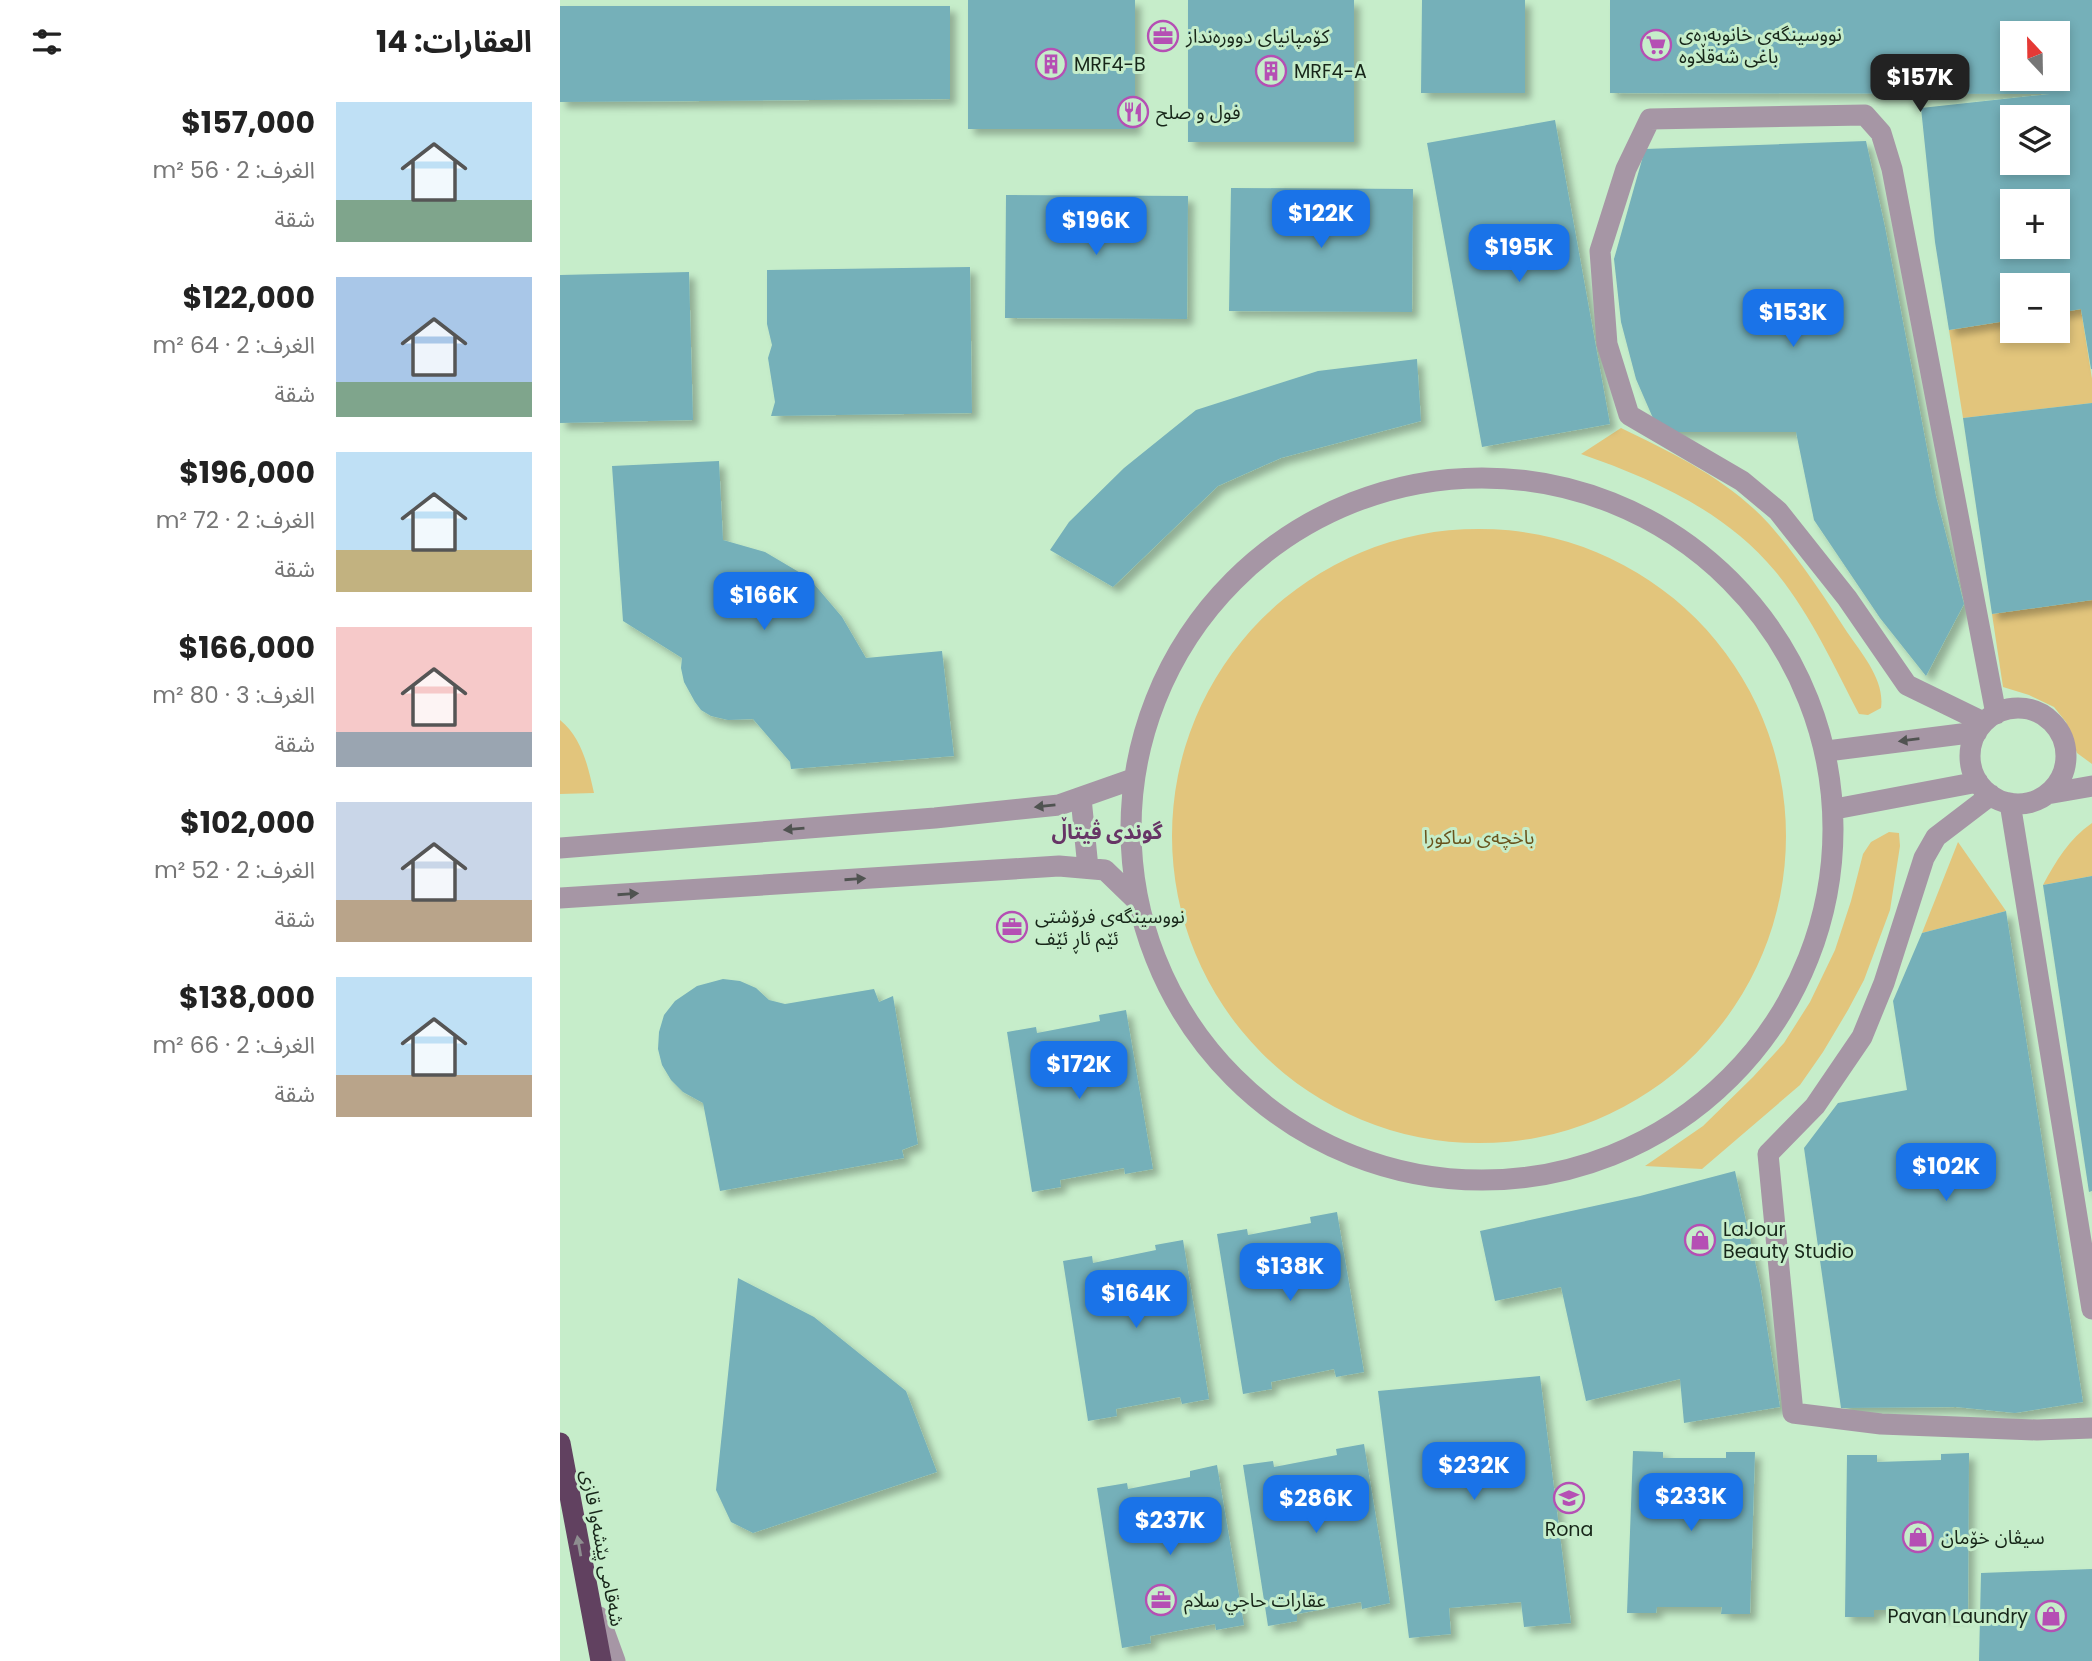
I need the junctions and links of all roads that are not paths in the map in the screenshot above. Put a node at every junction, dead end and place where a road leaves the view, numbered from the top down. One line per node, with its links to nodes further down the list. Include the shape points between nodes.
1 (1985, 723): 1 (street, via 1892,169 1881,133 1865,115 1650,119 1626,169 1600,251 1607,344 1629,415 1742,481 1778,511 1847,598 1907,685); 2 (street, one-way to 2); 5 (street, via 1970,749 1970,765); 6 (street, via 2010,709 2025,709 2052,722 2061,735 2065,766)
2 (1827, 751): 3 (street, via 1796,667 1746,594 1679,536 1600,497 1513,478 1424,482 1339,508 1263,553 1201,617 1157,694); 8 (street)
3 (1133, 779): 7 (street); 12 (street, via 1129,839)
4 (2092, 786): 6 (street)
5 (1993, 793): 6 (street, via 2016,804); 8 (street); 13 (street); 14 (street, via 1936,837 1924,858 1862,1037 1815,1106 1768,1154 1793,1413 1945,1428)
6 (2048, 794)
7 (1081, 798): 9 (street, one-way to 9, via 1059,805 934,818); 10 (street)
8 (1835, 809): 12 (street, via 1831,884 1811,957 1776,1024 1728,1082 1668,1128 1600,1161 1527,1178 1451,1180 1377,1166 1308,1136 1247,1092 1196,1037 1159,971)
9 (560, 848)
10 (1088, 868): 11 (street, one-way to 10, via 1059,866); 12 (street, via 1105,870)
11 (560, 898)
12 (1136, 900)
13 (2092, 1309)
14 (2092, 1428)
15 (560, 1443): 16 (highway, شەقامی پێشەوا قازی, one-way to 15)
16 (585, 1582): 17 (highway, شەقامی پێشەوا قازی); 18 (street)
17 (601, 1661)
18 (615, 1661)

